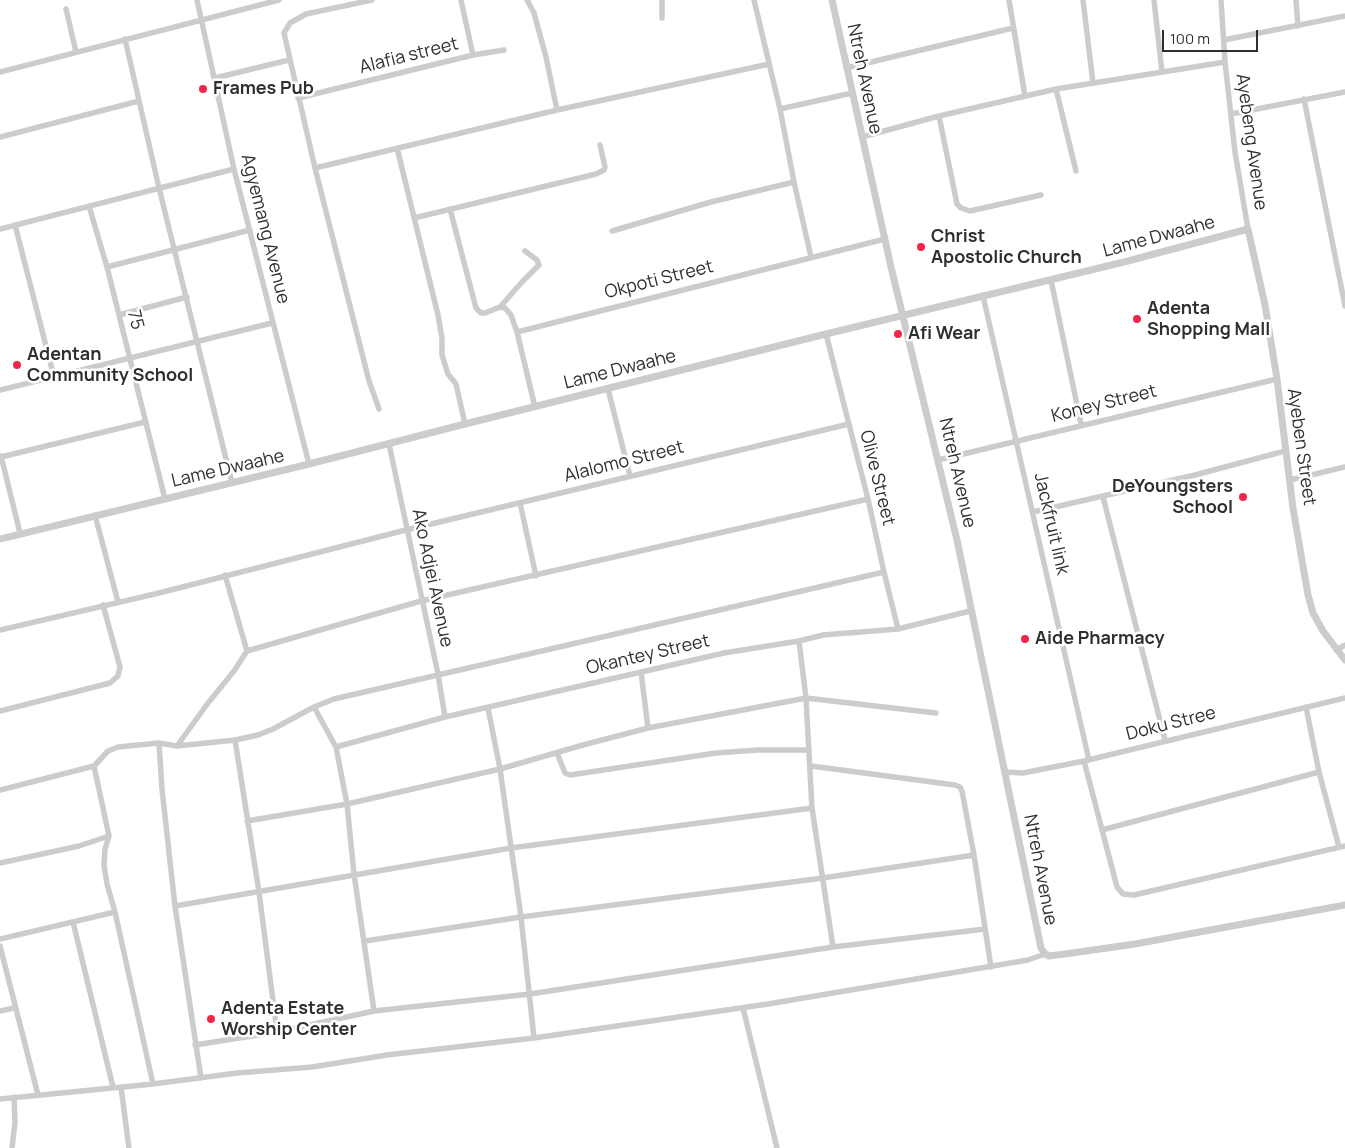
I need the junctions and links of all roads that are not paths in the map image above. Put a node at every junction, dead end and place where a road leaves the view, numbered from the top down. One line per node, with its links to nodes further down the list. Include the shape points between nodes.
1 (197, 0): 17 (street, Agyemang Avenue)
2 (279, 0): 17 (street)
3 (372, 0): 25 (street, via 295,19 284,34)
4 (461, 0): 24 (street, Alafia street)
5 (530, 0): 41 (street)
6 (662, 0): 16 (street)
7 (754, 0): 27 (street)
8 (833, 0): 28 (street, Ntreh Avenue)
9 (1009, 0): 19 (street)
10 (1083, 0): 32 (street)
11 (1154, 0): 30 (street)
12 (1221, 0): 21 (street, Ayebeng Avenue)
13 (1296, 0): 18 (street)
14 (66, 10): 23 (street)
15 (1345, 16): 18 (street)
16 (662, 18)
17 (201, 19): 20 (street); 31 (street, Agyemang Avenue)
18 (1298, 26): 21 (street)
19 (1012, 28): 28 (street); 36 (street)
20 (125, 39): 23 (street); 39 (street)
21 (1224, 40): 26 (street, Ayebeng Avenue)
22 (504, 50): 24 (street)
23 (76, 52): 29 (street)
24 (473, 55): 37 (street, Alafia street)
25 (290, 60): 31 (street); 37 (street)
26 (1225, 62): 30 (street); 42 (street, Ayebeng Avenue)
27 (769, 64): 40 (street); 41 (street)
28 (846, 68): 35 (street, Ntreh Avenue)
29 (0, 72)
30 (1162, 72): 32 (street)
31 (215, 78): 49 (street, Agyemang Avenue)
32 (1094, 83): 33 (street)
33 (1056, 89): 36 (street); 50 (street)
34 (1345, 92): 38 (street)
35 (852, 93): 40 (street); 45 (street, Ntreh Avenue)
36 (1025, 96): 43 (street)
37 (298, 98): 48 (street)
38 (1304, 99): 42 (street); 70 (street)
39 (139, 101): 44 (street); 52 (street)
40 (780, 109): 51 (street)
41 (557, 110): 47 (street)
42 (1231, 114): 59 (street, Ayebeng Avenue)
43 (939, 116): 45 (street); 53 (street, via 957,204 961,208 970,211)
44 (0, 137)
45 (862, 137): 62 (street, Ntreh Avenue)
46 (600, 145): 55 (street, via 605,166 596,174)
47 (397, 148): 48 (street); 56 (street)
48 (315, 168): 84 (street)
49 (234, 169): 52 (street); 60 (street, Agyemang Avenue)
50 (1076, 171)
51 (794, 182): 61 (street); 65 (street)
52 (159, 188): 54 (street); 63 (street)
53 (1041, 195)
54 (89, 206): 57 (street); 66 (street, 75)
55 (450, 208): 56 (street); 71 (street, via 476,308 485,313)
56 (414, 218): 86 (street, via 438,315 442,355 448,374 456,384)
57 (15, 225): 58 (street); 79 (street)
58 (0, 229)
59 (1248, 229): 67 (street, Lame Dwaahe); 80 (street, Ayeben Street)
60 (250, 230): 63 (street); 74 (street, Agyemang Avenue)
61 (612, 231)
62 (885, 239): 65 (street, Okpoti Street); 73 (street, Ntreh Avenue)
63 (175, 250): 66 (street); 69 (street)
64 (525, 251): 71 (street, via 539,265)
65 (811, 257): 75 (street, Okpoti Street)
66 (107, 267): 72 (street, 75)
67 (1051, 280): 68 (street, Lame Dwaahe); 88 (street)
68 (982, 296): 73 (street, Lame Dwaahe); 89 (street, Jackfruit link)
69 (187, 297): 72 (street); 77 (street)
70 (1345, 306)
71 (500, 307): 75 (street, via 511,315)
72 (119, 315): 78 (street, 75)
73 (904, 316): 76 (street, Lame Dwaahe); 93 (street, Ntreh Avenue)
74 (272, 323): 77 (street); 94 (street, Agyemang Avenue)
75 (517, 332): 83 (street)
76 (826, 334): 81 (street, Lame Dwaahe); 87 (street, Olive Street)
77 (197, 342): 78 (street); 98 (street)
78 (129, 358): 79 (street); 85 (street, 75)
79 (54, 377): 82 (street)
80 (1277, 379): 88 (street, Koney Street); 91 (street, Ayeben Street)
81 (608, 389): 83 (street, Lame Dwaahe); 96 (street)
82 (0, 390)
83 (535, 407): 86 (street, Lame Dwaahe)
84 (379, 410)
85 (145, 422): 92 (street); 100 (street, 75)
86 (465, 424): 90 (street, Lame Dwaahe)
87 (848, 424): 96 (street, Alalomo Street); 101 (street, Olive Street)
88 (1082, 424): 89 (street, Koney Street)
89 (1017, 441): 93 (street, Koney Street); 103 (street, Jackfruit link)
90 (388, 444): 94 (street, Lame Dwaahe); 105 (street, Ako Adjei Avenue)
91 (1286, 451): 97 (street, Ayeben Street); 99 (street)
92 (0, 456): 106 (street)
93 (938, 460): 114 (street, Ntreh Avenue)
94 (309, 464): 98 (street, Lame Dwaahe)
95 (1345, 468): 97 (street)
96 (630, 476): 102 (street, Alalomo Street)
97 (1290, 480): 119 (street, Ayeben Street, via 1313,612)
98 (232, 483): 100 (street, Lame Dwaahe)
99 (1103, 497): 103 (street); 134 (street)
100 (165, 499): 104 (street, Lame Dwaahe)
101 (868, 499): 108 (street, Olive Street); 110 (street)
102 (520, 503): 105 (street, Alalomo Street); 110 (street)
103 (1033, 512): 140 (street, Jackfruit link)
104 (96, 515): 106 (street, Lame Dwaahe); 112 (street)
105 (406, 530): 109 (street, Alalomo Street); 111 (street, Ako Adjei Avenue)
106 (20, 534): 107 (street, Lame Dwaahe)
107 (0, 539)
108 (884, 572): 115 (street, Olive Street); 123 (street)
109 (225, 576): 112 (street, Alalomo Street); 120 (street)
110 (536, 576): 111 (street)
111 (421, 601): 120 (street); 123 (street, Ako Adjei Avenue)
112 (118, 602): 113 (street, Alalomo Street)
113 (103, 605): 116 (street, Alalomo Street); 129 (street, via 120,667 118,676 110,682)
114 (970, 610): 115 (street, Okantey Street); 144 (street, Ntreh Avenue)
115 (898, 629): 117 (street, Okantey Street, via 824,635)
116 (0, 630)
117 (799, 641): 122 (street, Okantey Street, via 724,653); 124 (street)
118 (1345, 645): 119 (street)
119 (1336, 650): 121 (street, Ayeben Street)
120 (246, 651): 136 (street)
121 (1345, 660)
122 (641, 672): 128 (street, Okantey Street); 132 (street)
123 (438, 674): 126 (street, via 334,699); 131 (street, Ako Adjei Avenue)
124 (806, 698): 130 (street); 132 (street); 138 (street)
125 (1345, 698): 127 (street, Doku Stree)
126 (314, 707): 133 (street, via 273,729); 137 (street)
127 (1306, 707): 134 (street, Doku Stree); 145 (street)
128 (488, 708): 131 (street, Okantey Street); 143 (street)
129 (0, 710)
130 (936, 713)
131 (445, 717): 137 (street, Okantey Street)
132 (648, 728): 139 (street)
133 (236, 740): 136 (street); 149 (street)
134 (1165, 740): 140 (street, Doku Stree)
135 (159, 743): 136 (street); 141 (street, via 118,747 108,751); 160 (street)
136 (177, 746)
137 (336, 747): 147 (street)
138 (809, 750): 139 (street, via 716,753 570,775 564,773); 142 (street)
139 (557, 753): 143 (street)
140 (1087, 760): 144 (street, Doku Stree, via 1023,773); 150 (street, Jackfruit link)
141 (94, 766): 146 (street); 151 (street)
142 (811, 766): 148 (street); 154 (street, via 960,787)
143 (500, 769): 147 (street); 153 (street)
144 (1004, 772): 169 (street, Ntreh Avenue, via 1036,931)
145 (1319, 772): 150 (street); 152 (street)
146 (0, 790)
147 (347, 804): 149 (street); 156 (street)
148 (812, 808): 153 (street); 157 (street)
149 (247, 821): 158 (street)
150 (1102, 830): 152 (street, Jackfruit link, via 1116,887 1123,894 1134,895)
151 (109, 836): 155 (street); 161 (street, via 104,865)
152 (1342, 846)
153 (511, 848): 156 (street); 162 (street)
154 (974, 855): 157 (street); 164 (street)
155 (0, 863)
156 (354, 874): 158 (street); 166 (street)
157 (823, 878): 162 (street); 168 (street)
158 (259, 892): 160 (street); 176 (street)
159 (1345, 904): 169 (street, via 1136,944)
160 (175, 906): 178 (street)
161 (115, 912): 163 (street); 180 (street)
162 (521, 917): 166 (street); 171 (street)
163 (74, 922): 165 (street); 181 (street)
164 (985, 929): 168 (street); 170 (street)
165 (0, 939)
166 (365, 942): 175 (street)
167 (0, 946): 172 (street)
168 (833, 947): 171 (street)
169 (1045, 954): 170 (street)
170 (991, 967): 173 (street)
171 (530, 994): 175 (street); 177 (street)
172 (14, 1008): 174 (street); 183 (street)
173 (742, 1008): 177 (street); 188 (street)
174 (0, 1011)
175 (374, 1011): 176 (street)
176 (277, 1032): 178 (street)
177 (534, 1038): 179 (street)
178 (195, 1045): 179 (street)
179 (201, 1078): 180 (street)
180 (153, 1084): 182 (street)
181 (113, 1087): 182 (street); 183 (street)
182 (121, 1087): 187 (street)
183 (38, 1095): 184 (street)
184 (14, 1097): 185 (street); 186 (street)
185 (0, 1099)
186 (12, 1148)
187 (129, 1148)
188 (777, 1148)

